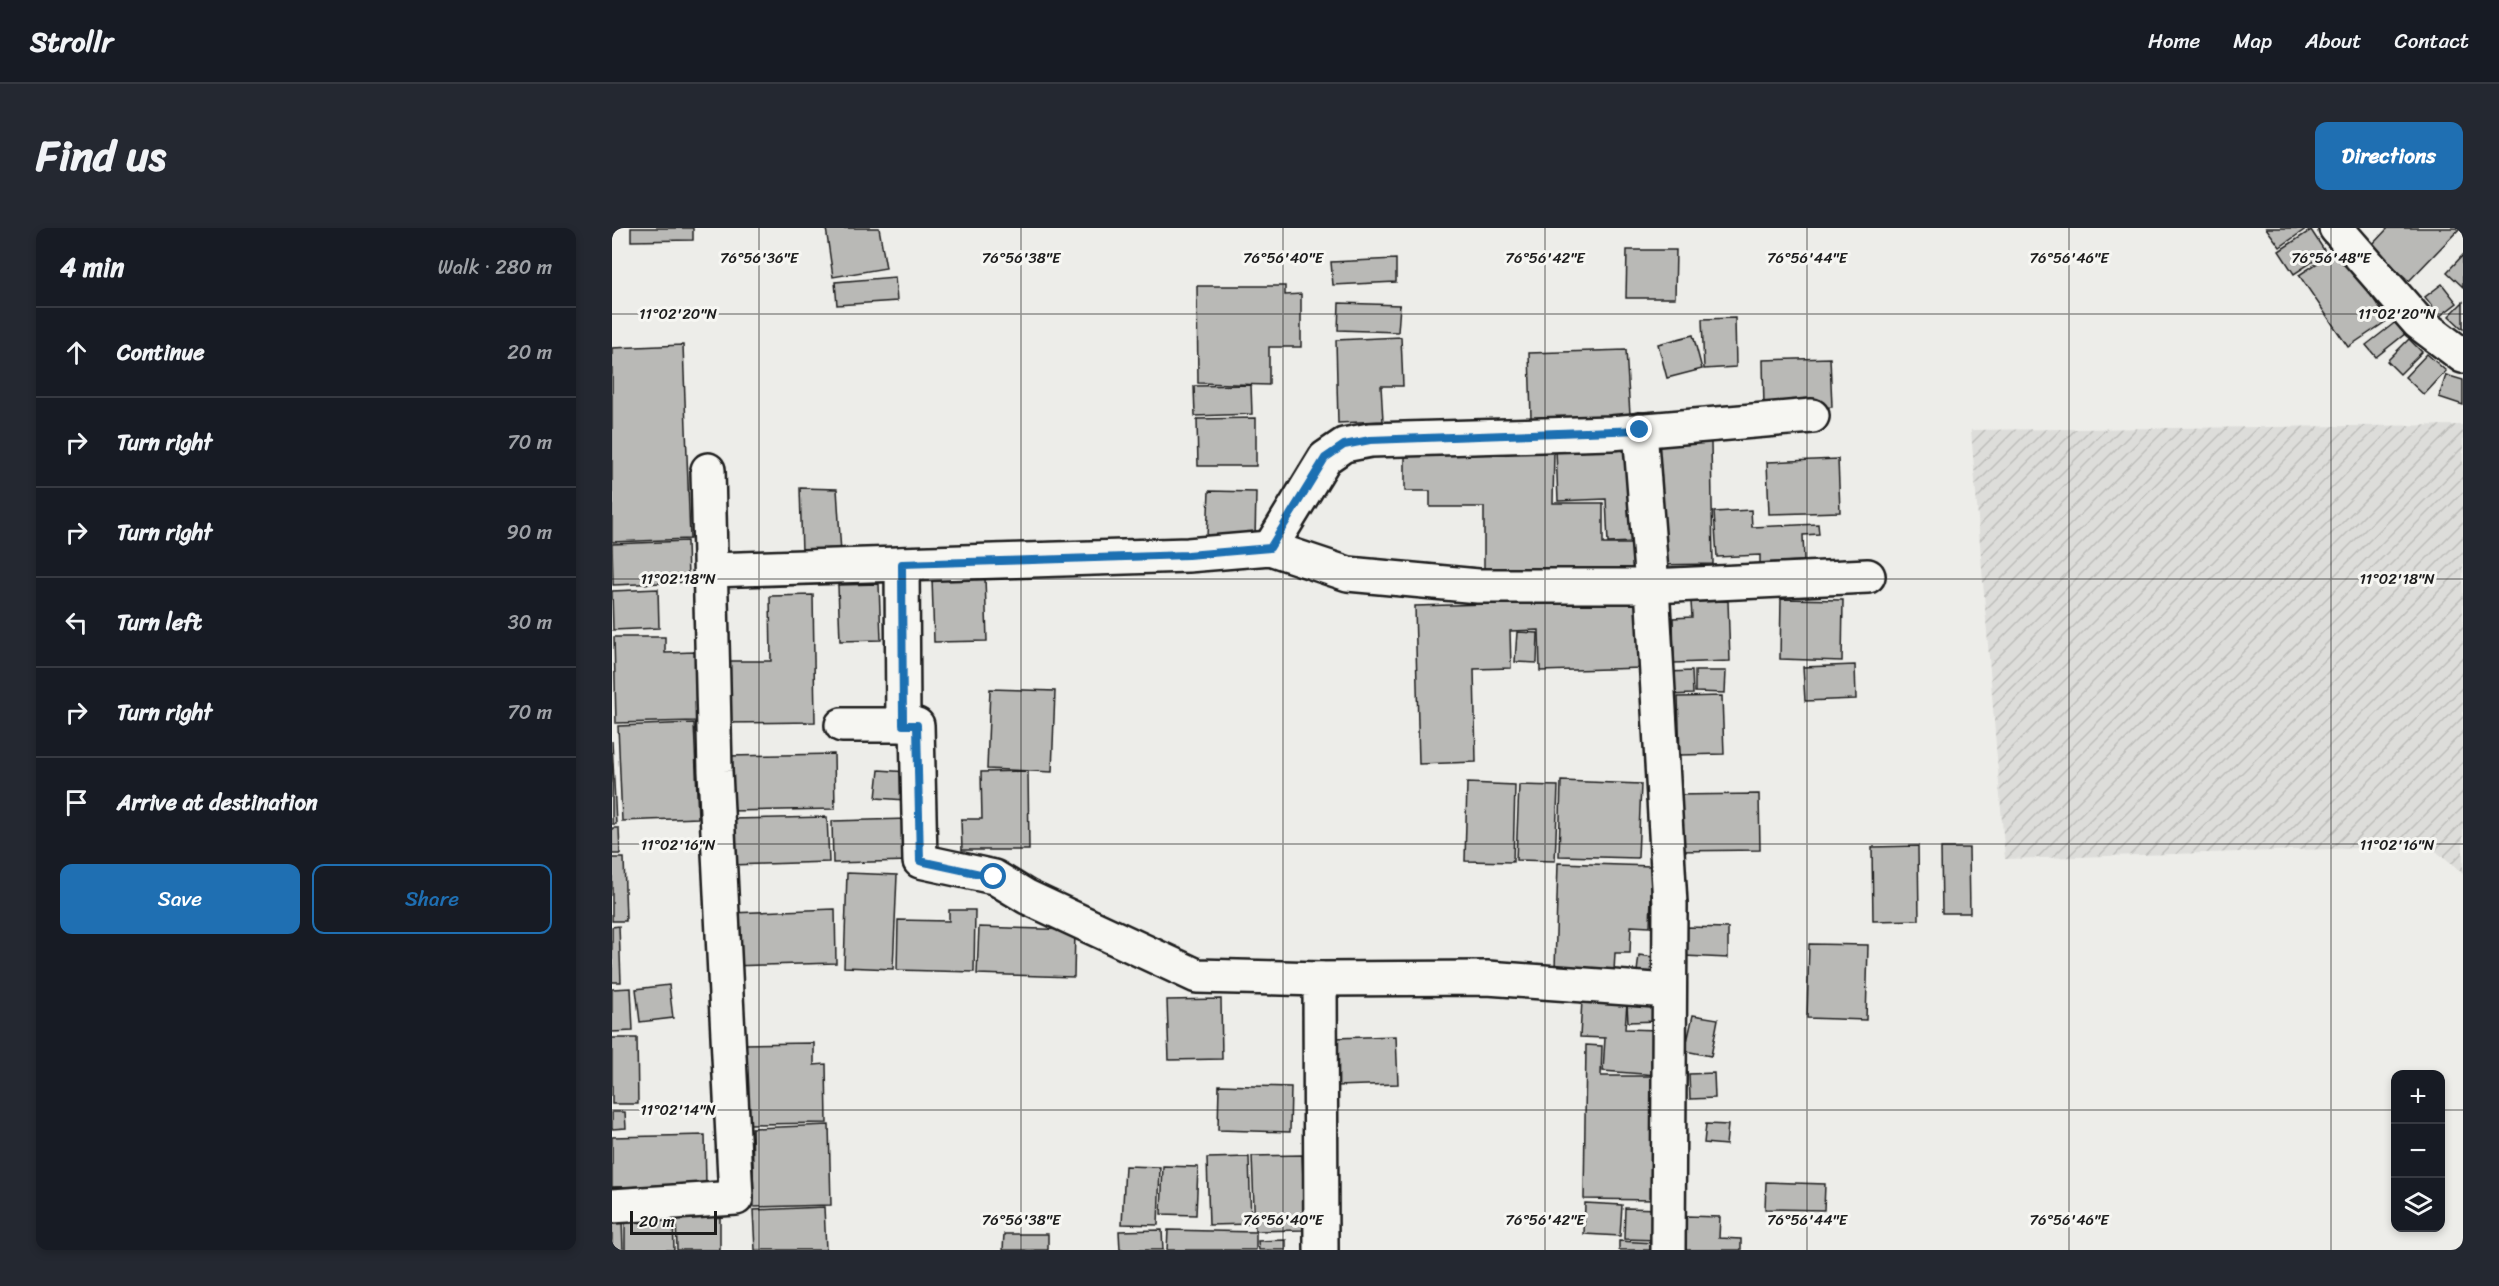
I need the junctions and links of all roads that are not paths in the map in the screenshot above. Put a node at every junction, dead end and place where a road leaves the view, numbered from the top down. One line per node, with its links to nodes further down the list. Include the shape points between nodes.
1 (2336, 228): 2 (street, via 2418,322)
2 (2463, 356)
3 (1812, 416): 4 (street)
4 (1640, 430): 6 (street, via 1370,440 1344,445 1325,458); 10 (street)
5 (708, 470): 8 (street)
6 (1270, 548): 7 (street, via 1188,555); 10 (street, via 1348,574 1478,586)
7 (902, 564): 8 (street); 12 (street)
8 (711, 570): 15 (street, via 715,771 736,1198)
9 (1868, 576): 10 (street)
10 (1652, 586): 14 (street, via 1670,904)
11 (842, 725): 12 (street)
12 (903, 725): 13 (street, via 917,725 920,861 994,877 1027,897 1197,976)
13 (1320, 979): 14 (street, via 1486,978); 16 (street)
14 (1670, 991): 17 (street)
15 (612, 1206)
16 (1321, 1250)
17 (1668, 1250)

